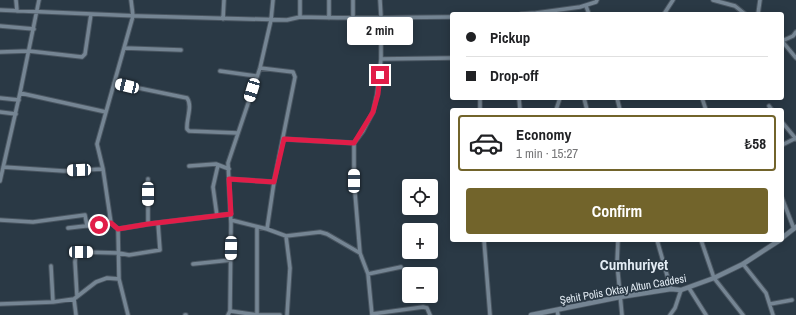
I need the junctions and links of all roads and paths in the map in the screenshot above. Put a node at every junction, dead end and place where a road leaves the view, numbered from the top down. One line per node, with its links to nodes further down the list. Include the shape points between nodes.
1 (16, 0): 17 (street)
2 (39, 0): 18 (street)
3 (131, 0): 26 (street)
4 (224, 0): 32 (street)
5 (272, 0): 33 (street)
6 (300, 0): 27 (street)
7 (329, 0): 31 (street)
8 (353, 0): 28 (street)
9 (380, 0): 29 (street)
10 (597, 0): 14 (street)
11 (673, 0): 22 (street)
12 (713, 0): 23 (street, via 734,6)
13 (760, 0): 24 (street)
14 (586, 6): 15 (street); 21 (street)
15 (564, 9): 19 (street); 20 (street)
16 (0, 10): 17 (street)
17 (17, 10): 18 (street)
18 (38, 12): 25 (street); 35 (street)
19 (543, 12)
20 (565, 12)
21 (588, 12)
22 (665, 12)
23 (742, 12)
24 (758, 12)
25 (91, 14): 26 (street); 41 (street, via 85,54 82,57)
26 (133, 16): 32 (street); 39 (street)
27 (300, 17): 31 (street); 33 (street)
28 (353, 17): 29 (street); 31 (street)
29 (381, 17): 30 (street); 45 (street)
30 (450, 17)
31 (329, 18)
32 (223, 19): 33 (street)
33 (271, 20): 46 (street)
34 (0, 26): 35 (street)
35 (34, 28): 41 (street)
36 (796, 32): 37 (street)
37 (784, 40)
38 (784, 43): 44 (street)
39 (124, 48): 40 (street); 49 (street)
40 (181, 50)
41 (29, 51): 42 (street); 50 (street)
42 (0, 52)
43 (450, 58): 45 (street)
44 (796, 58)
45 (381, 59): 60 (street, via 373,112)
46 (260, 68): 48 (street); 58 (street, via 295,74)
47 (220, 71): 48 (street)
48 (256, 76): 57 (street)
49 (114, 83): 54 (street); 57 (street, via 187,98 189,105 186,124 189,131)
50 (20, 93): 52 (street); 54 (street)
51 (0, 98): 52 (street)
52 (19, 100): 55 (street)
53 (0, 112): 55 (street)
54 (106, 112): 65 (street, via 98,144)
55 (16, 114): 64 (street)
56 (784, 124): 59 (street)
57 (238, 133): 66 (street, via 228,163)
58 (284, 139): 60 (street); 70 (street)
59 (796, 139): 61 (street)
60 (354, 143): 93 (street, via 354,181)
61 (784, 144)
62 (218, 165): 63 (street); 66 (street); 73 (street, via 213,187)
63 (189, 166)
64 (3, 167): 65 (street, via 64,171); 69 (street)
65 (103, 169): 76 (street)
66 (229, 169): 68 (street)
67 (148, 179): 78 (street)
68 (229, 179): 70 (street); 72 (street)
69 (0, 181)
70 (274, 182): 84 (street)
71 (784, 203): 82 (street)
72 (231, 214): 73 (street); 75 (street)
73 (217, 216): 77 (street)
74 (0, 220): 79 (street, via 32,222 85,215)
75 (231, 220): 80 (street); 94 (street)
76 (111, 223): 79 (street); 83 (street)
77 (158, 223): 78 (street); 92 (street, via 160,250 129,255)
78 (148, 224): 83 (street)
79 (87, 226): 81 (street)
80 (257, 227): 84 (street); 118 (street)
81 (68, 228)
82 (795, 228): 86 (street, Şehit Polis Oktay Altun Caddesi)
83 (118, 229): 92 (street)
84 (267, 229): 85 (street)
85 (286, 236): 93 (street, via 320,232); 120 (street, via 290,268)
86 (784, 237)
87 (484, 242): 122 (street)
88 (618, 242): 105 (street)
89 (658, 242): 103 (street)
90 (703, 242): 100 (street)
91 (776, 242): 96 (street, Şehit Polis Oktay Altun Caddesi)
92 (119, 252): 101 (street); 106 (street, via 76,253)
93 (360, 253): 99 (street)
94 (231, 260): 95 (street); 112 (street)
95 (193, 264)
96 (743, 264): 100 (street, Şehit Polis Oktay Altun Caddesi); 110 (street, via 766,293)
97 (51, 266): 108 (street)
98 (401, 267): 99 (street)
99 (368, 274): 114 (street)
100 (714, 278): 102 (street, Şehit Polis Oktay Altun Caddesi); 128 (street)
101 (119, 279): 106 (street, via 107,278 96,282); 117 (street)
102 (689, 288): 104 (street, Şehit Polis Oktay Altun Caddesi); 127 (street)
103 (671, 290): 104 (street, Şehit Polis Oktay Altun Caddesi); 105 (street, Şehit Polis Oktay Altun Caddesi)
104 (682, 290): 126 (street)
105 (620, 297): 111 (street); 113 (street, Şehit Polis Oktay Altun Caddesi)
106 (75, 298): 108 (street); 116 (street)
107 (792, 300): 110 (street)
108 (53, 302): 109 (street)
109 (0, 304)
110 (770, 304): 129 (street)
111 (621, 309): 124 (street); 125 (street)
112 (229, 313): 118 (street)
113 (558, 313): 115 (street, Şehit Polis Oktay Altun Caddesi)
114 (372, 314): 121 (street, via 423,307 427,308)
115 (537, 314): 123 (street, Şehit Polis Oktay Altun Caddesi)
116 (76, 315)
117 (128, 315)
118 (257, 315): 119 (street)
119 (280, 315)
120 (287, 315)
121 (430, 315)
122 (490, 315)
123 (531, 315)
124 (617, 315)
125 (622, 315)
126 (670, 315)
127 (706, 315)
128 (744, 315)
129 (773, 315)

